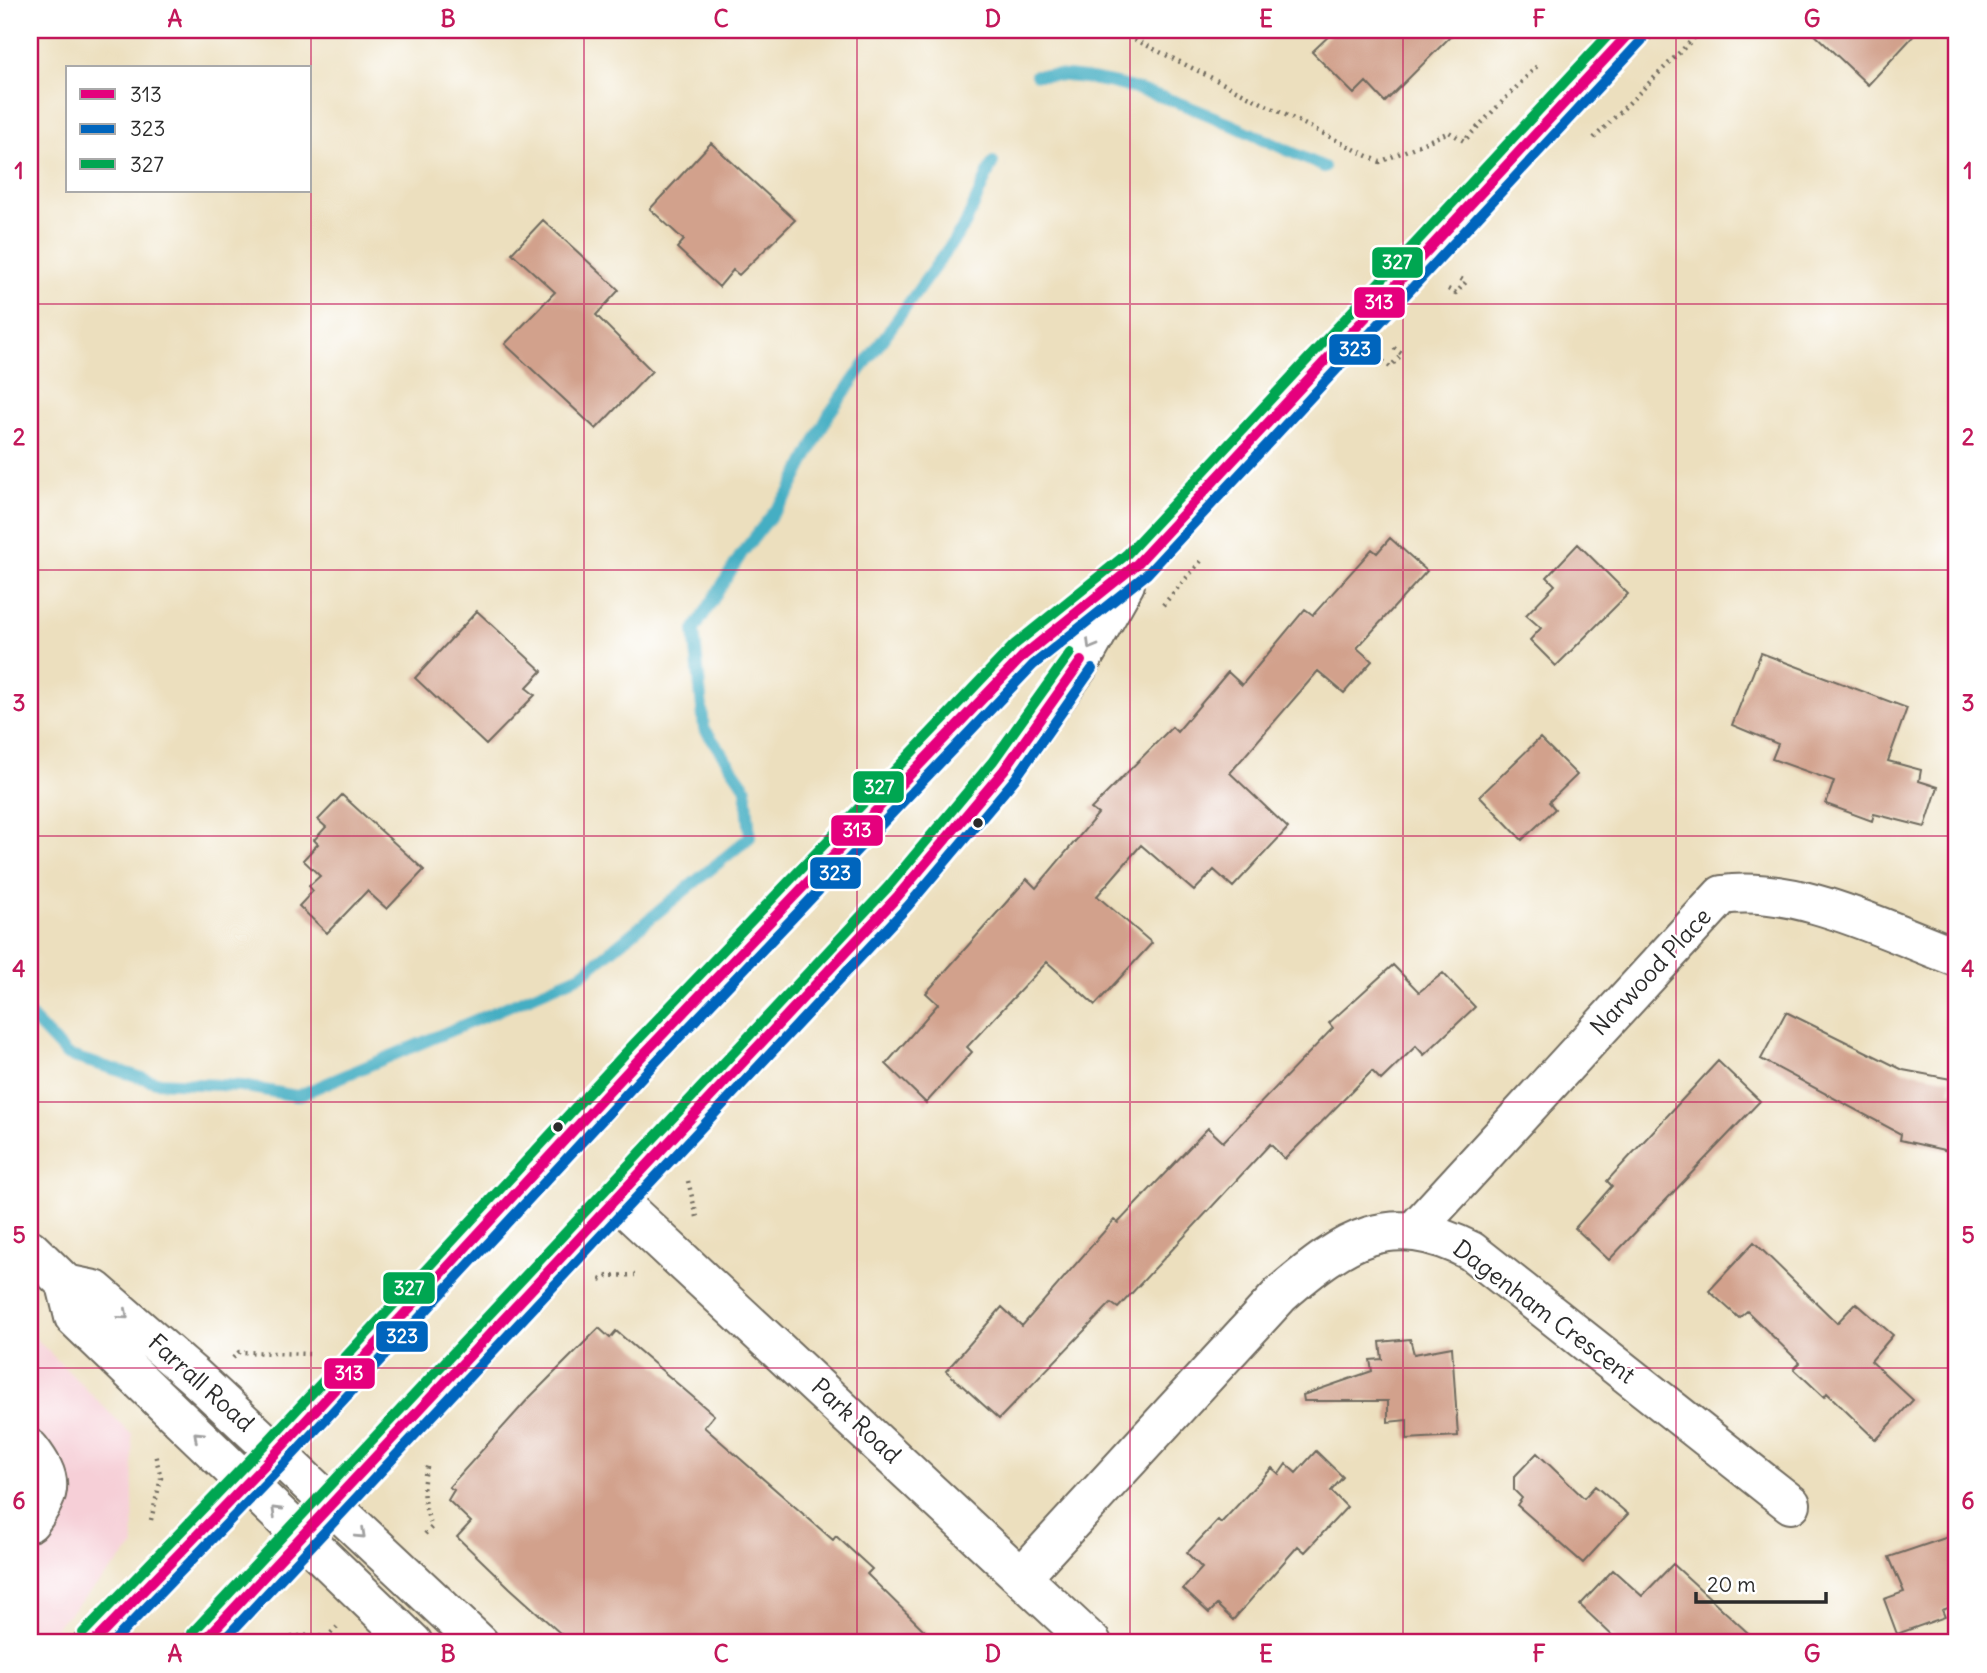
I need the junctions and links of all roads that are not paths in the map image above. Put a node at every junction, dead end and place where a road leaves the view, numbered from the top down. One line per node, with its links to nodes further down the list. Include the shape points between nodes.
1 (1632, 30): 2 (main road)
2 (1137, 564): 4 (main road, one-way to 4, via 1078,667 1004,769 898,896); 9 (main road, via 1024,655 642,1056)
3 (1957, 957): 5 (main road, Narwood Place, via 1782,895 1749,891 1722,895)
4 (618, 1200): 12 (main road); 15 (main road, Park Road)
5 (1414, 1231): 11 (main road, Dagenham Crescent, via 1445,1237 1471,1251); 15 (main road, Dagenham Crescent, via 1385,1232 1352,1241 1326,1255 1281,1294)
6 (30, 1249): 7 (main road, Farrall Road)
7 (66, 1284): 9 (main road, Farrall Road, one-way to 9, via 95,1290); 10 (main road, Farrall Road, one-way to 7, via 74,1317)
8 (30, 1448): 13 (main road, via 44,1468 48,1486 46,1501)
9 (277, 1452): 10 (main road); 12 (main road, Farrall Road)
10 (247, 1482): 14 (main road, Farrall Road, one-way to 10); 16 (main road)
11 (1791, 1504)
12 (332, 1507): 14 (main road); 19 (main road, Farrall Road, one-way to 19)
13 (30, 1522)
14 (303, 1537): 17 (main road); 18 (main road, Farrall Road)
15 (1022, 1576): 20 (main road, Park Road)
16 (93, 1643)
17 (202, 1643)
18 (414, 1643)
19 (479, 1643)
20 (1092, 1643)

